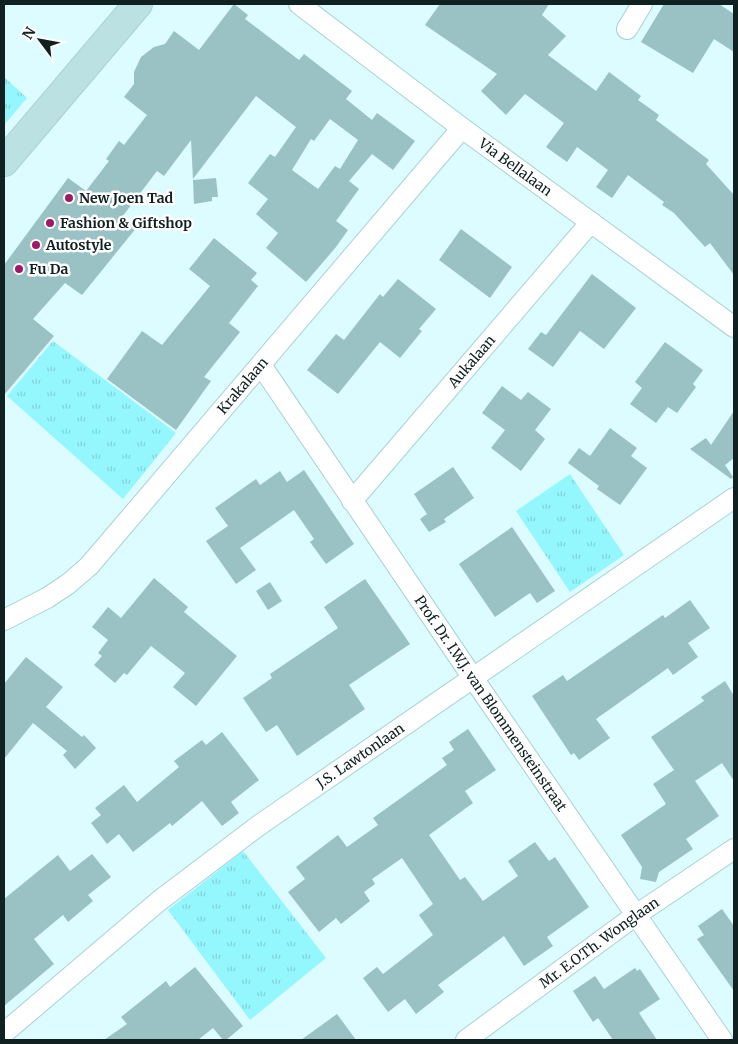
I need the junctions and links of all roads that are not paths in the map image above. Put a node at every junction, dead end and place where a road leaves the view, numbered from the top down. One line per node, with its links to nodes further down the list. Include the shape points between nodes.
1 (138, 4): 6 (street)
2 (299, 4): 5 (street, Via Bellalaan)
3 (642, 4): 4 (street)
4 (626, 29)
5 (462, 128): 7 (street, Via Bellalaan); 9 (street, Krakalaan)
6 (4, 162)
7 (590, 222): 8 (street, Via Bellalaan); 11 (street, Aukalaan)
8 (734, 327)
9 (261, 365): 11 (street, Prof. Dr. I.W.J. van Blommensteinstraat); 12 (street, Krakalaan, via 89,566 47,598)
10 (734, 498): 13 (street, J.S. Lawtonlaan)
11 (352, 500): 13 (street, Prof. Dr. I.W.J. van Blommensteinstraat)
12 (4, 620)
13 (472, 678): 15 (street, Prof. Dr. I.W.J. van Blommensteinstraat); 16 (street, J.S. Lawtonlaan, via 258,826 159,901)
14 (734, 849): 15 (street, Mr. E.O.Th. Wonglaan)
15 (636, 915): 17 (street, Mr. E.O.Th. Wonglaan); 18 (street, Prof. Dr. I.W.J. van Blommensteinstraat)
16 (4, 1033)
17 (466, 1040)
18 (722, 1040)

